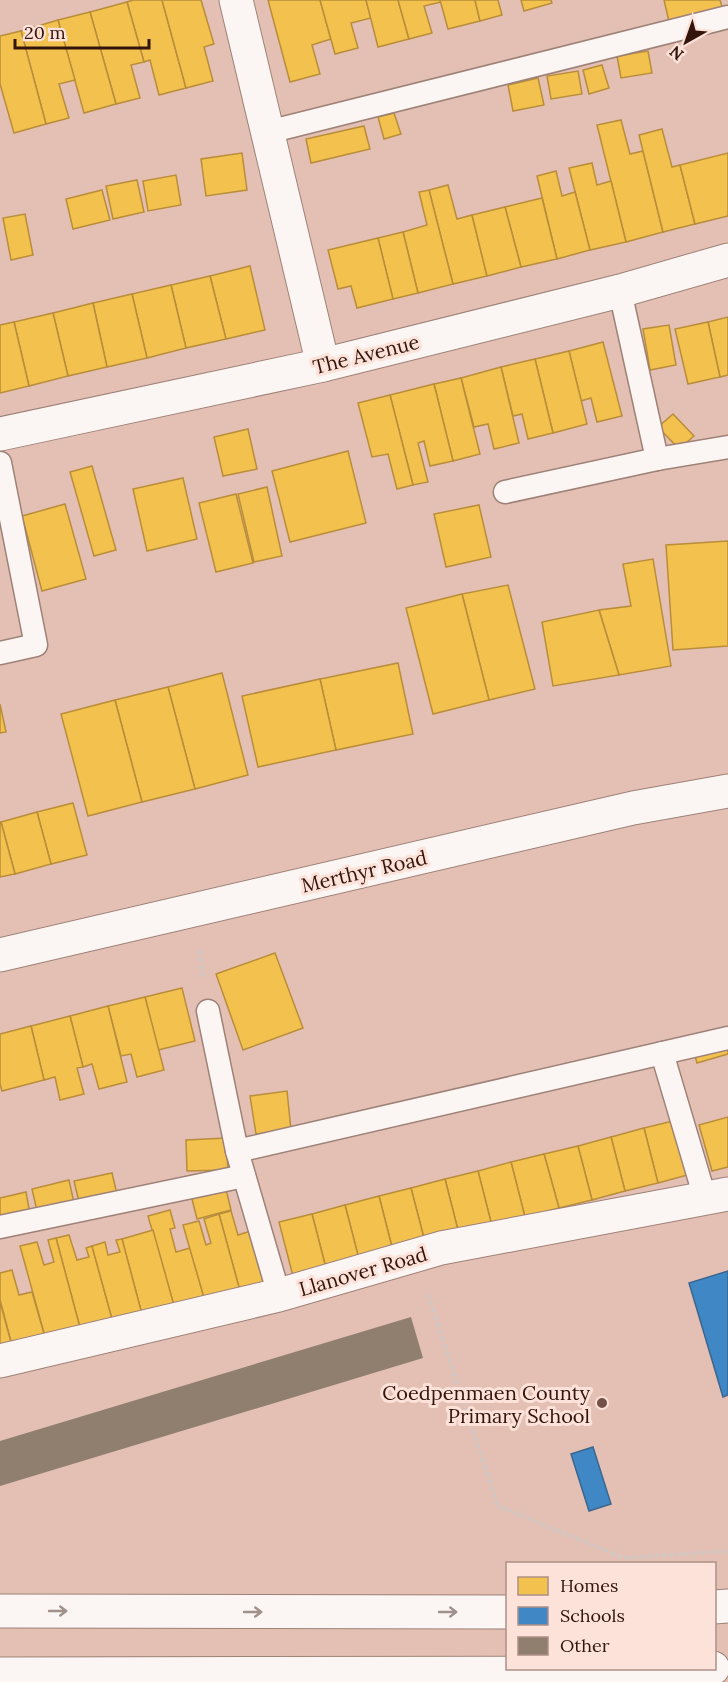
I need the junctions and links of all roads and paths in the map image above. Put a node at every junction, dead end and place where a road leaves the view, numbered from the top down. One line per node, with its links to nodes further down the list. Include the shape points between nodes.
1 (236, 0): 3 (main road)
2 (728, 17): 3 (lane)
3 (268, 132): 6 (main road)
4 (728, 260): 5 (main road, The Avenue)
5 (620, 291): 6 (main road, The Avenue); 9 (lane)
6 (323, 365): 7 (main road, The Avenue)
7 (0, 434)
8 (728, 447): 9 (lane)
9 (657, 459): 11 (lane)
10 (0, 463): 12 (lane, via 36,645)
11 (505, 492)
12 (0, 653)
13 (728, 792): 14 (main road, Merthyr Road, via 633,808)
14 (194, 911): 15 (main road, Merthyr Road); 16 (path)
15 (0, 955)
16 (208, 1011): 19 (lane)
17 (728, 1038): 18 (lane)
18 (662, 1053): 19 (lane); 21 (lane)
19 (237, 1151): 20 (lane)
20 (244, 1176): 22 (lane); 24 (lane)
21 (716, 1196): 23 (main road, Llanover Road)
22 (0, 1227)
23 (415, 1256): 24 (main road, Llanover Road); 26 (path, via 498,1506 624,1558)
24 (279, 1295): 25 (main road, Llanover Road)
25 (0, 1361)
26 (728, 1551)
27 (0, 1611): 28 (main road, one-way to 28)
28 (506, 1612)
29 (668, 1670): 30 (main road)
30 (0, 1674)

